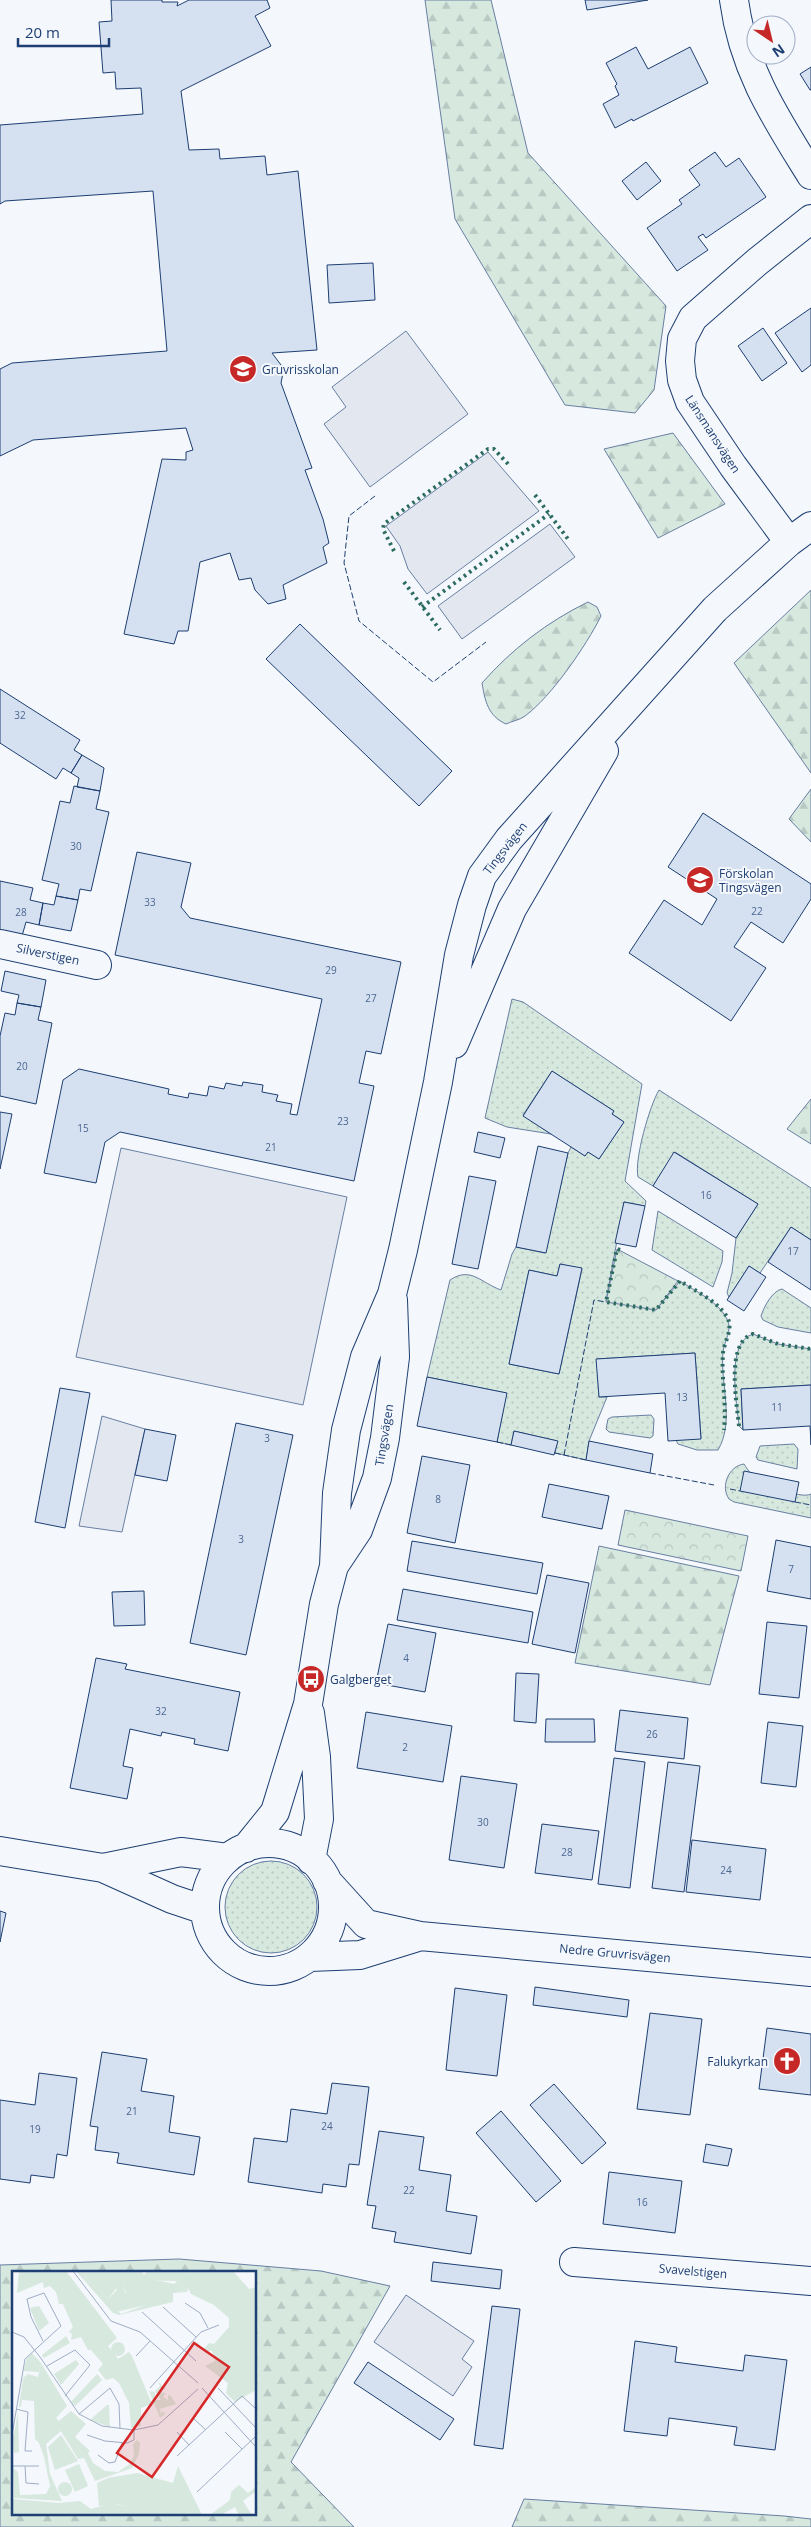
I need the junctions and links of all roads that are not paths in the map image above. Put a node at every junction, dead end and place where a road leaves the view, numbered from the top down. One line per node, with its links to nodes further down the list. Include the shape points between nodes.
1 (734, 0): 2 (street, via 744,52 772,114)
2 (811, 174)
3 (811, 219): 5 (street, Länsmansvägen, via 694,318 682,339 680,361 682,380 690,402)
4 (811, 526): 5 (street, Tingsvägen)
5 (789, 542): 6 (street, Tingsvägen, via 715,609)
6 (628, 708): 9 (street, Tingsvägen, via 512,908); 9 (street, Tingsvägen, via 509,839 482,876 459,955)
7 (0, 944): 8 (street, Silverstigen)
8 (97, 965)
9 (438, 1082): 10 (street, Tingsvägen)
10 (392, 1294): 11 (street, Tingsvägen, via 365,1357 346,1430 337,1493); 11 (street, Tingsvägen, via 395,1357 377,1478 358,1530)
11 (334, 1566): 12 (street, Tingsvägen, via 324,1604)
12 (308, 1704): 14 (street, Tingsvägen, via 276,1812); 16 (street, Tingsvägen, via 316,1757)
13 (0, 1851): 15 (street)
14 (237, 1853): 15 (street, via 182,1852); 16 (street, via 273,1844 294,1849); 17 (street, via 213,1876)
15 (103, 1868): 17 (street)
16 (319, 1870): 18 (street, Nedre Gruvrisvägen, via 366,1924); 19 (street, via 332,1897 331,1922 321,1944)
17 (205, 1910): 19 (street, via 211,1935 218,1946 249,1968 262,1971 288,1969)
18 (420, 1936): 19 (street, Nedre Gruvrisvägen, via 360,1955); 20 (street, Nedre Gruvrisvägen)
19 (310, 1957)
20 (811, 1972)
21 (574, 2262): 22 (street, Svavelstigen)
22 (811, 2281)

